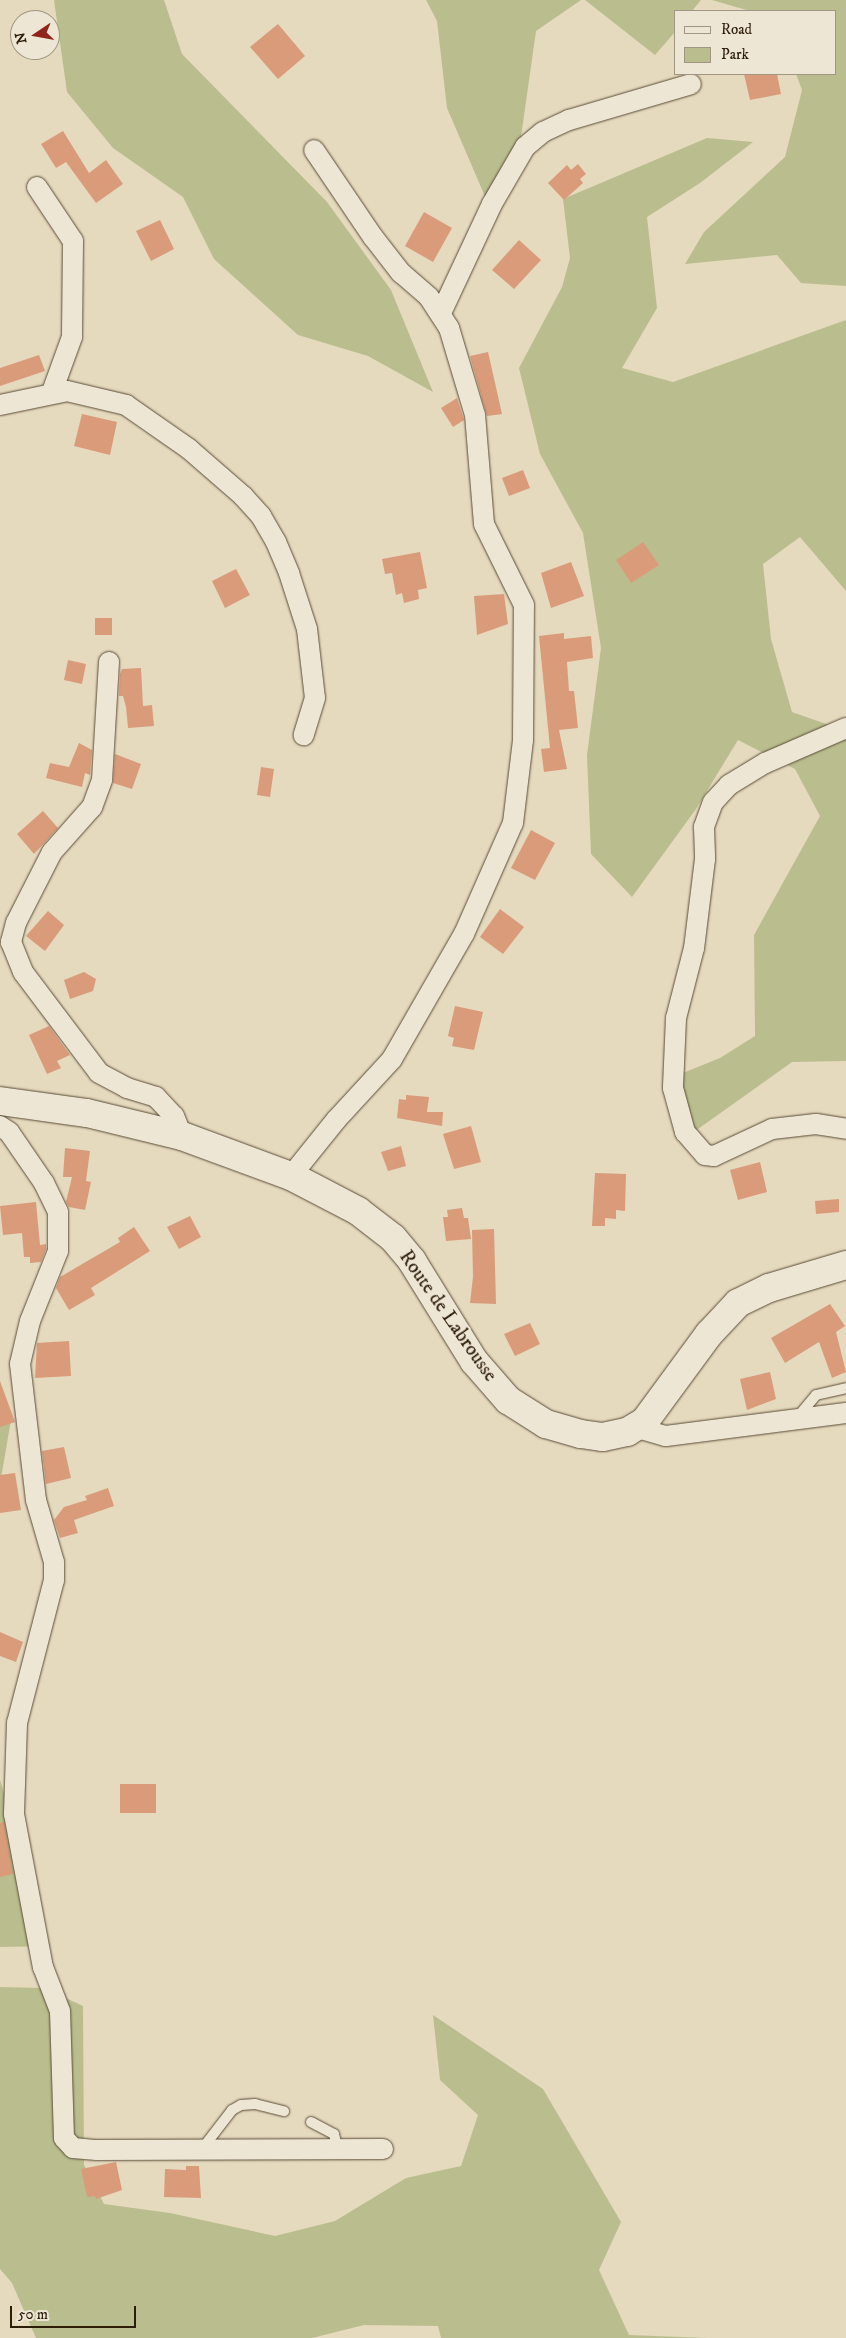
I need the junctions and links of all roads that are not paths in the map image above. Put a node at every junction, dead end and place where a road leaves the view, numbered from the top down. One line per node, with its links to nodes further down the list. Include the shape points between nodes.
1 (691, 84): 4 (street, via 569,120 543,132 525,147 492,204)
2 (314, 150): 4 (street, via 401,273 429,297)
3 (37, 187): 5 (street, via 73,241 72,337)
4 (441, 313): 14 (street, via 449,328 475,415 484,524 524,605 523,740 513,823 464,934 392,1059 336,1120)
5 (52, 392): 6 (street); 9 (street, via 68,391 93,396 126,405 142,414 189,449 261,516 290,573 307,630 315,698)
6 (0, 404)
7 (109, 662): 13 (street, via 99,789 92,807 52,852 16,923 11,942 23,972 99,1073 127,1088 156,1097 174,1116)
8 (846, 728): 12 (street, via 819,737 765,764 729,785 713,802 704,827 705,859 694,948 676,1018 673,1088 685,1132 705,1155 714,1156 772,1129 816,1124)
9 (304, 735)
10 (0, 1101): 13 (street, Route de Labrousse, via 87,1113)
11 (0, 1126): 24 (street, via 9,1132 44,1182 58,1212 58,1251 30,1321 20,1364 36,1500 54,1562 54,1580 17,1723 14,1814 42,1967 60,2011 64,2138 73,2148 97,2150)
12 (846, 1129)
13 (182, 1136): 14 (street, Route de Labrousse)
14 (291, 1176): 19 (street, Route de Labrousse, via 358,1211 393,1238 412,1261 474,1361 508,1400 546,1424 581,1434 603,1437)
15 (846, 1265): 19 (street, Route de Labrousse, via 769,1288 738,1303 709,1334 645,1421)
16 (846, 1388): 18 (lane, via 816,1395)
17 (846, 1414): 18 (street, via 837,1412)
18 (793, 1421): 19 (street, via 666,1436)
19 (634, 1427)
20 (284, 2111): 24 (lane, via 241,2104 232,2110)
21 (311, 2122): 22 (lane, via 329,2130)
22 (337, 2147): 23 (street); 24 (street)
23 (383, 2148)
24 (202, 2149)

